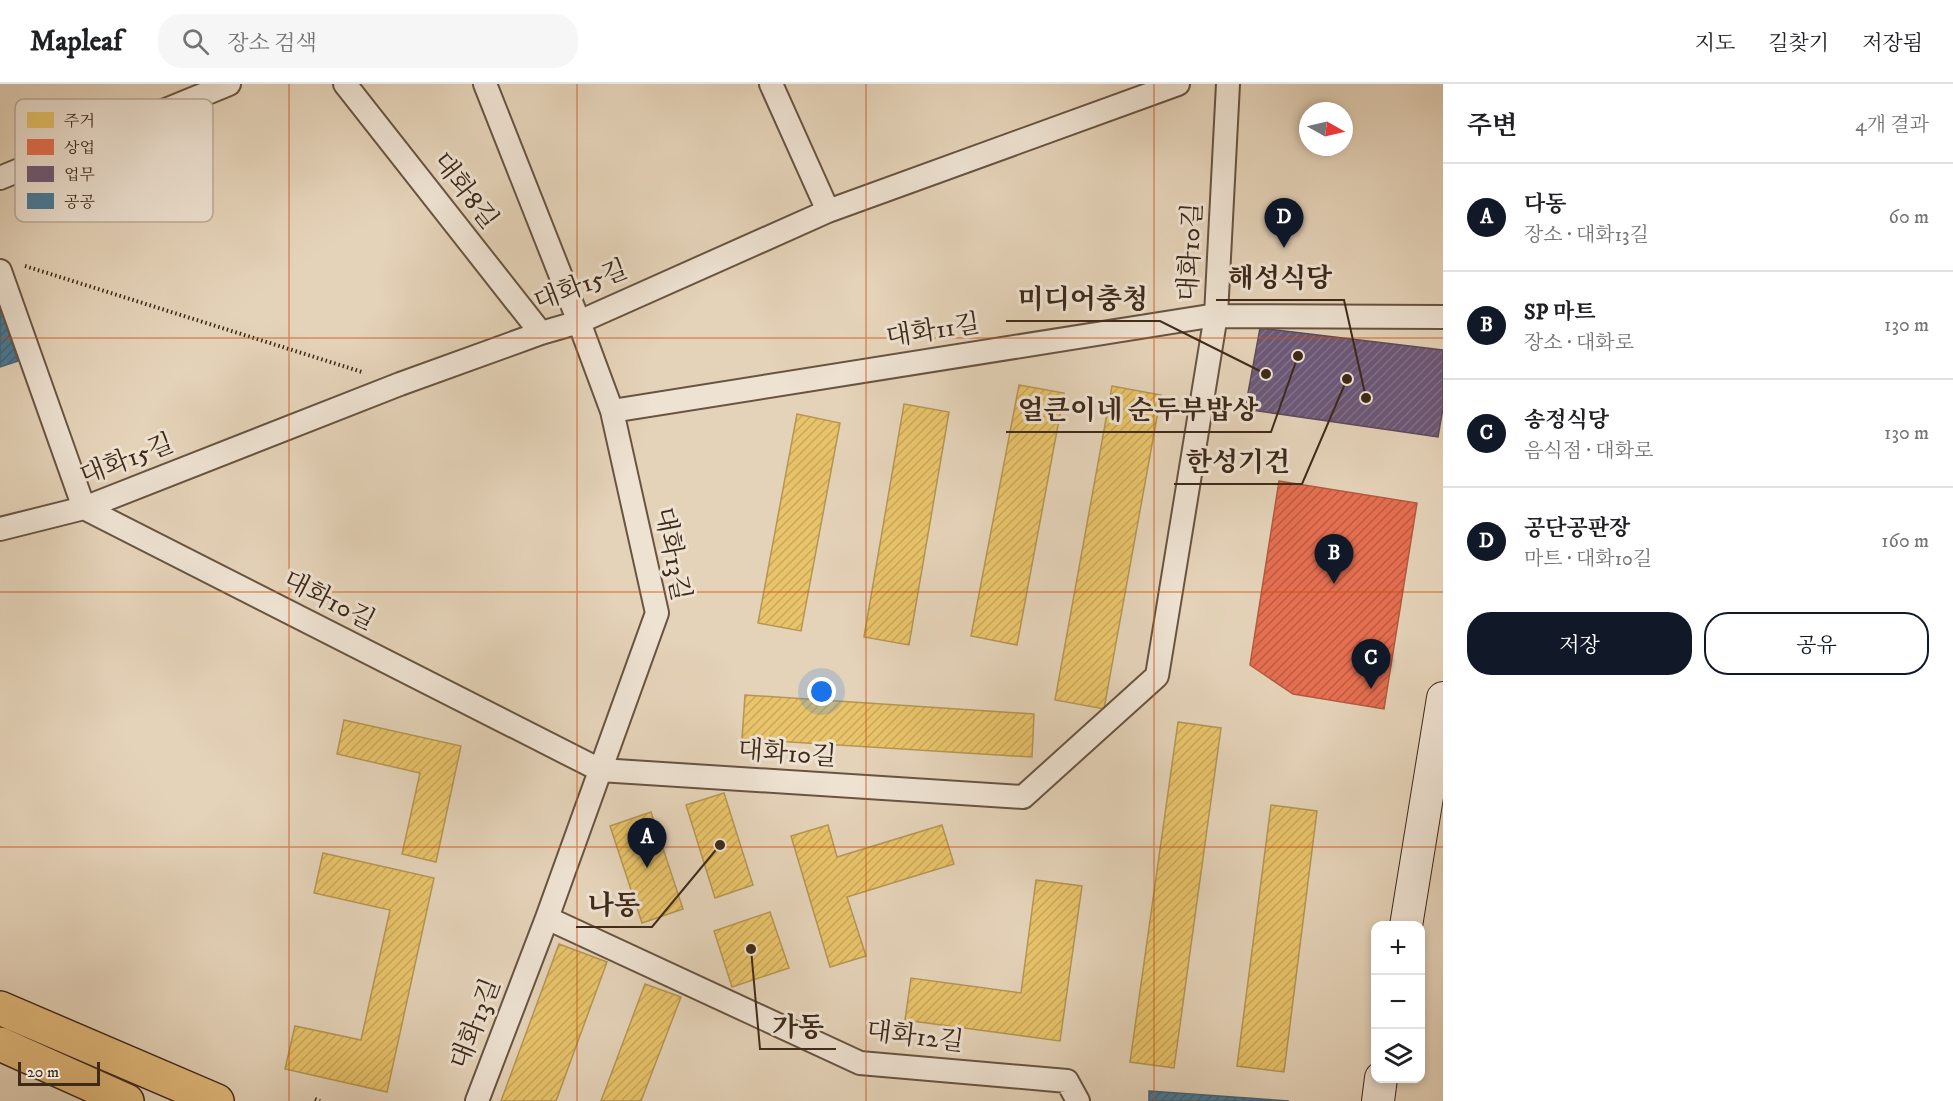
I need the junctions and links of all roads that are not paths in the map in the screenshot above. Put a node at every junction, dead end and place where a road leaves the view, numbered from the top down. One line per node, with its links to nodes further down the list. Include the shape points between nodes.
1 (229, 84): 7 (street)
2 (345, 84): 15 (street, 대화8길)
3 (484, 84): 14 (street, 대화13길)
4 (771, 84): 10 (street)
5 (1178, 84): 10 (street, 대화15길)
6 (1228, 84): 12 (street, 대화10길)
7 (192, 99)
8 (15, 172): 9 (street)
9 (0, 178)
10 (828, 211): 14 (street, 대화15길)
11 (0, 271): 17 (street)
12 (1216, 315): 13 (street, 대화11길); 16 (street, 대화11길); 20 (street, 대화10길, via 1157,676 1023,797)
13 (1443, 317)
14 (579, 322): 15 (street, 대화15길); 16 (street, 대화13길)
15 (541, 333): 17 (street, 대화15길)
16 (612, 411): 20 (street, 대화13길, via 657,613)
17 (84, 508): 18 (street, 대화15길); 20 (street, 대화10길)
18 (0, 529)
19 (1443, 698): 22 (main road)
20 (600, 770): 21 (street, 대화13길)
21 (548, 918): 28 (street, 대화13길); 29 (street, 대화12길, via 860,1063 1067,1081)
22 (1407, 921)
23 (0, 1008): 27 (main road)
24 (0, 1044): 26 (main road)
25 (1380, 1083): 30 (main road)
26 (127, 1101)
27 (217, 1101)
28 (477, 1101)
29 (1078, 1101)
30 (1378, 1101)

